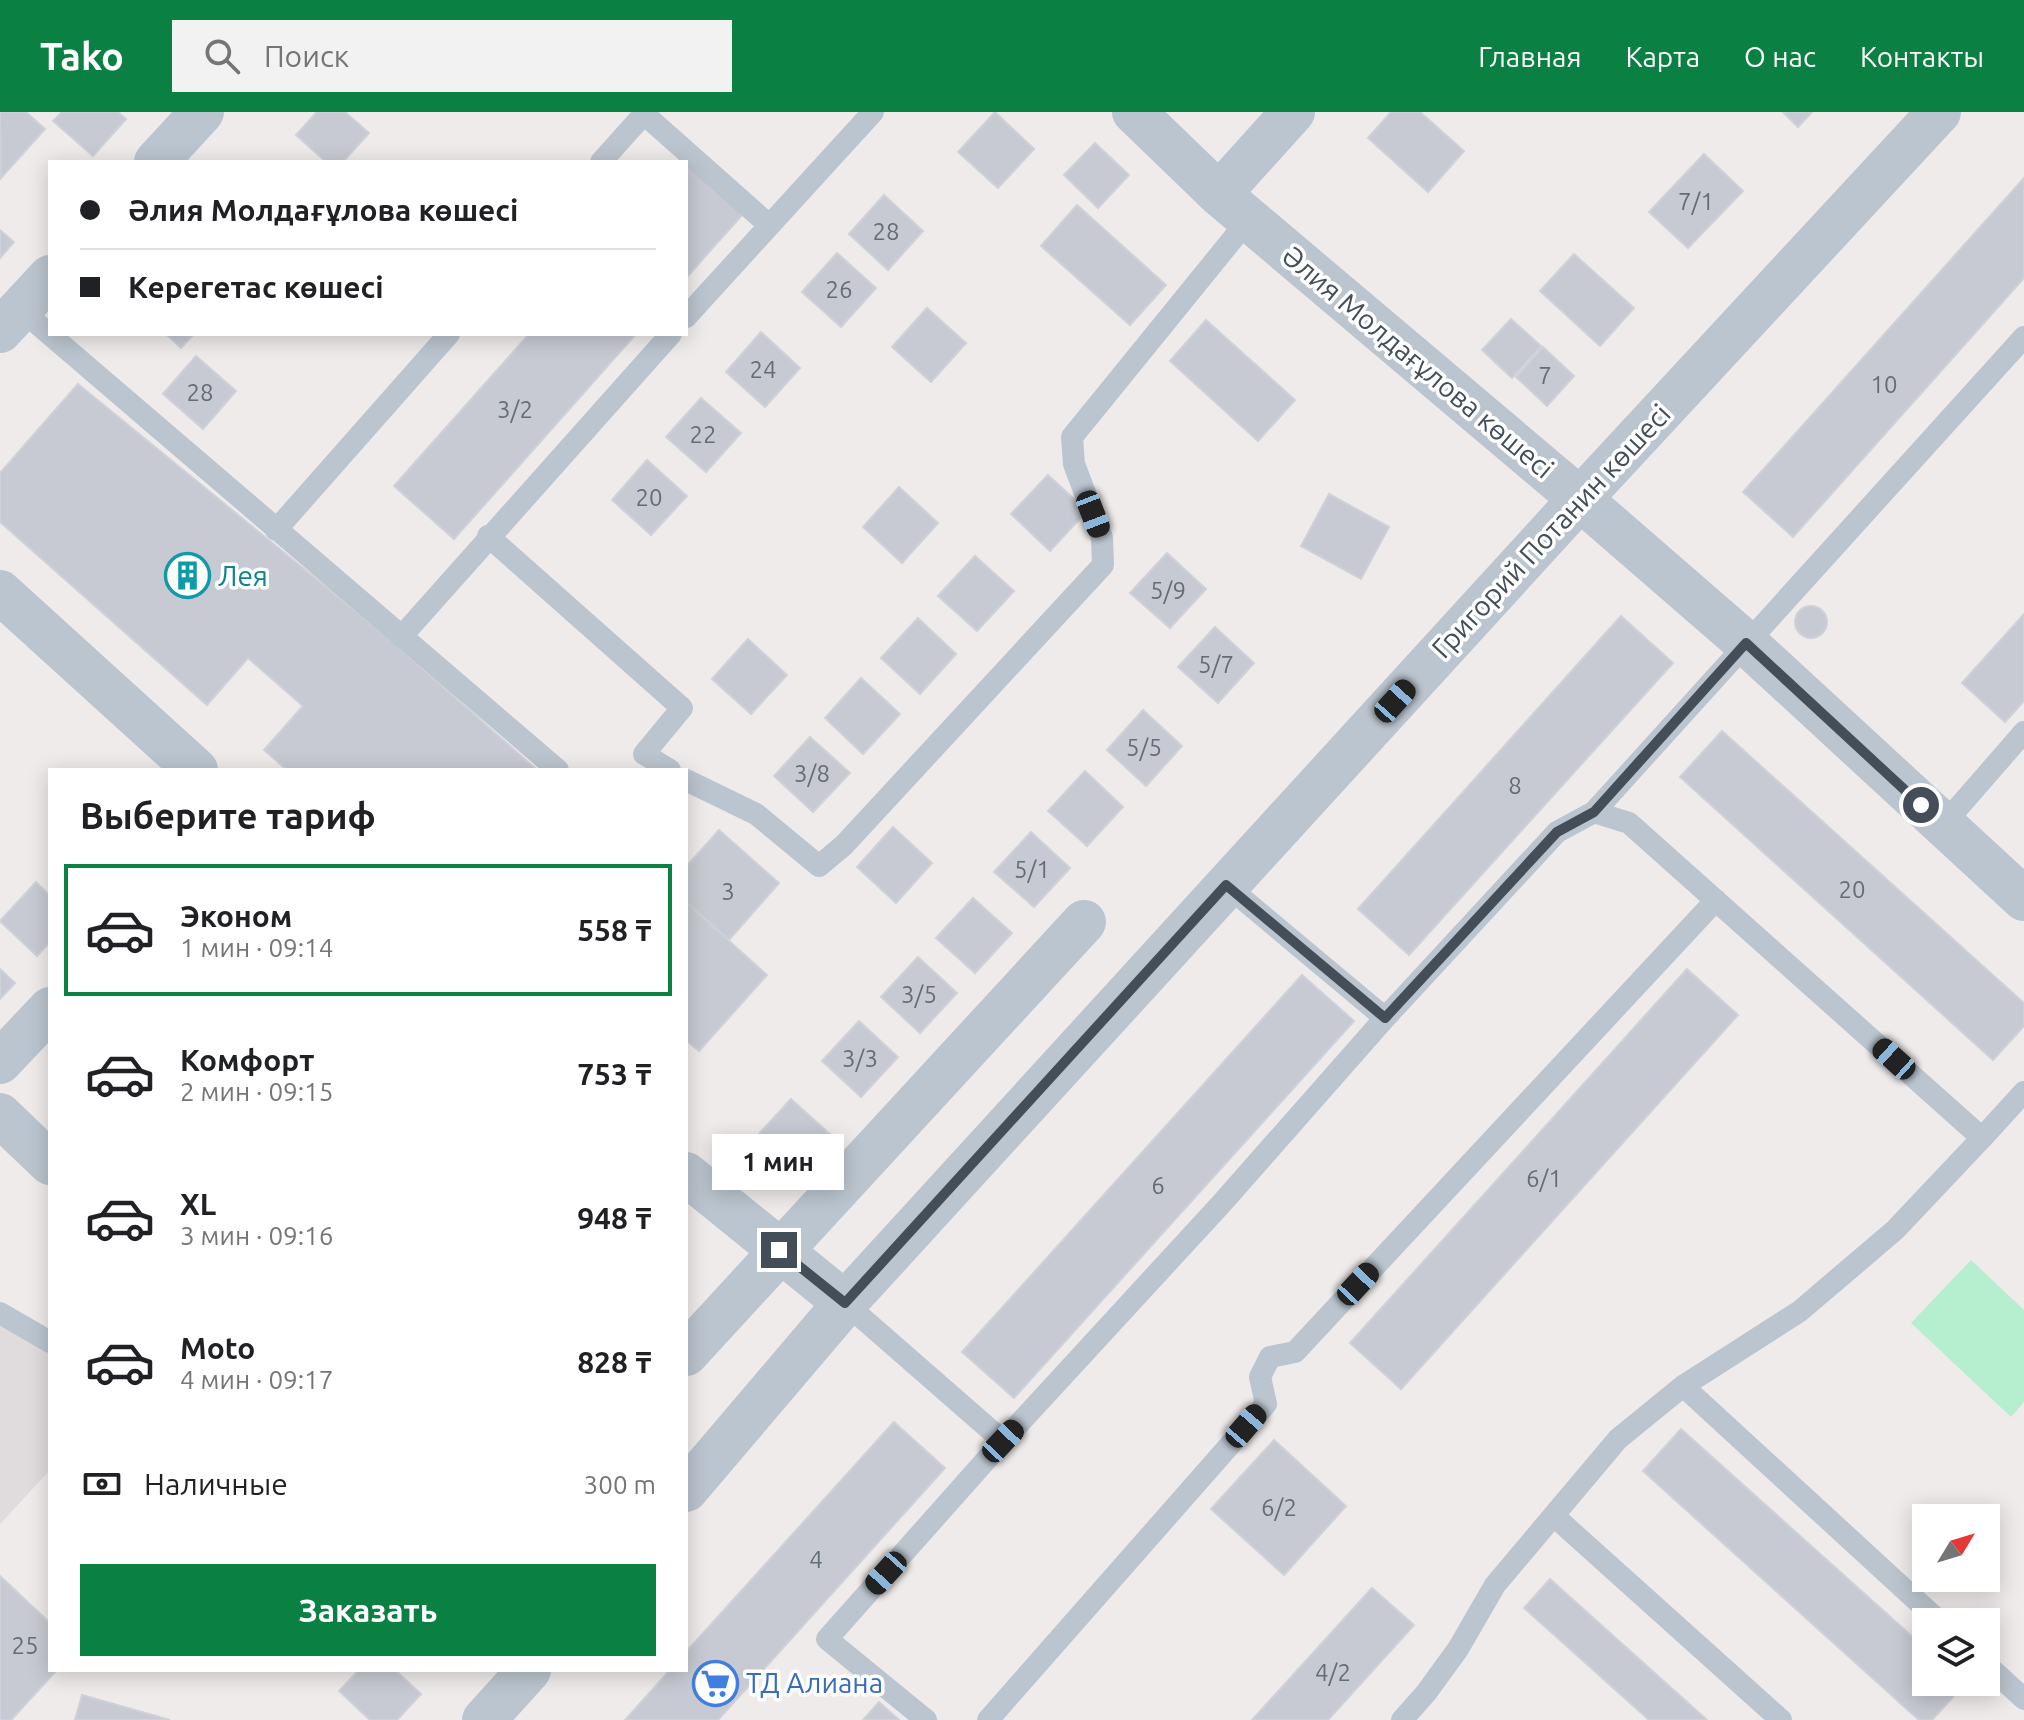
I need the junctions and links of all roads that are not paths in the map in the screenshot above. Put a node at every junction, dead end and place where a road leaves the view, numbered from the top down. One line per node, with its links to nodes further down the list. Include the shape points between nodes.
1 (202, 112): 6 (street)
2 (873, 112): 9 (lane)
3 (1134, 112): 8 (street, Әлия Молдағұлова көшесі)
4 (1293, 112): 8 (street)
5 (1939, 112): 16 (street, Григорий Потанин көшесі)
6 (158, 160)
7 (603, 160): 9 (lane, via 644,114)
8 (1234, 206): 16 (street, Әлия Молдағұлова көшесі); 27 (lane, via 1072,437 1074,464 1102,538 1103,565 844,845 819,866 756,814)
9 (769, 225): 11 (lane)
10 (48, 279): 12 (street)
11 (688, 315)
12 (10, 320): 17 (lane)
13 (447, 336): 17 (lane)
14 (669, 336): 18 (lane)
15 (2024, 337): 21 (lane)
16 (1580, 499): 21 (street, Әлия Молдағұлова көшесі); 30 (street, Григорий Потанин көшесі)
17 (276, 530): 20 (lane)
18 (488, 536): 20 (lane); 23 (lane, via 682,708)
19 (0, 592): 24 (street)
20 (401, 637): 25 (lane)
21 (1746, 643): 28 (lane); 29 (street, Әлия Молдағұлова көшесі)
22 (2024, 732): 29 (lane)
23 (637, 762): 26 (lane)
24 (194, 768)
25 (556, 768)
26 (662, 768)
27 (688, 781)
28 (1594, 812): 32 (lane, via 1629,823); 35 (lane, via 1557,832)
29 (1943, 825): 31 (street, Әлия Молдағұлова көшесі)
30 (1226, 885): 35 (lane); 43 (street, Григорий Потанин көшесі)
31 (2024, 899)
32 (1716, 900): 39 (lane); 57 (lane, via 1295,1352 1270,1357 1260,1377 1266,1404)
33 (1084, 922): 42 (street)
34 (48, 1011): 36 (street)
35 (1385, 1018): 48 (lane)
36 (0, 1062)
37 (2024, 1092): 39 (lane)
38 (0, 1115): 40 (street)
39 (1982, 1138): 47 (lane, via 1895,1230 1800,1311)
40 (48, 1161)
41 (688, 1176): 42 (street)
42 (779, 1250): 43 (street); 46 (street)
43 (845, 1303): 48 (lane); 49 (street, Григорий Потанин көшесі)
44 (0, 1313): 45 (lane)
45 (48, 1341)
46 (688, 1352)
47 (1683, 1386): 50 (lane, via 1618,1439); 51 (lane)
48 (1003, 1441): 56 (lane, via 827,1639)
49 (688, 1488)
50 (1554, 1516): 58 (lane, via 1495,1585 1458,1649); 59 (lane)
51 (1925, 1608)
52 (527, 1672): 55 (street)
53 (2000, 1677): 54 (lane)
54 (2024, 1699)
55 (484, 1720)
56 (926, 1720)
57 (988, 1720)
58 (1402, 1720)
59 (1781, 1720)

